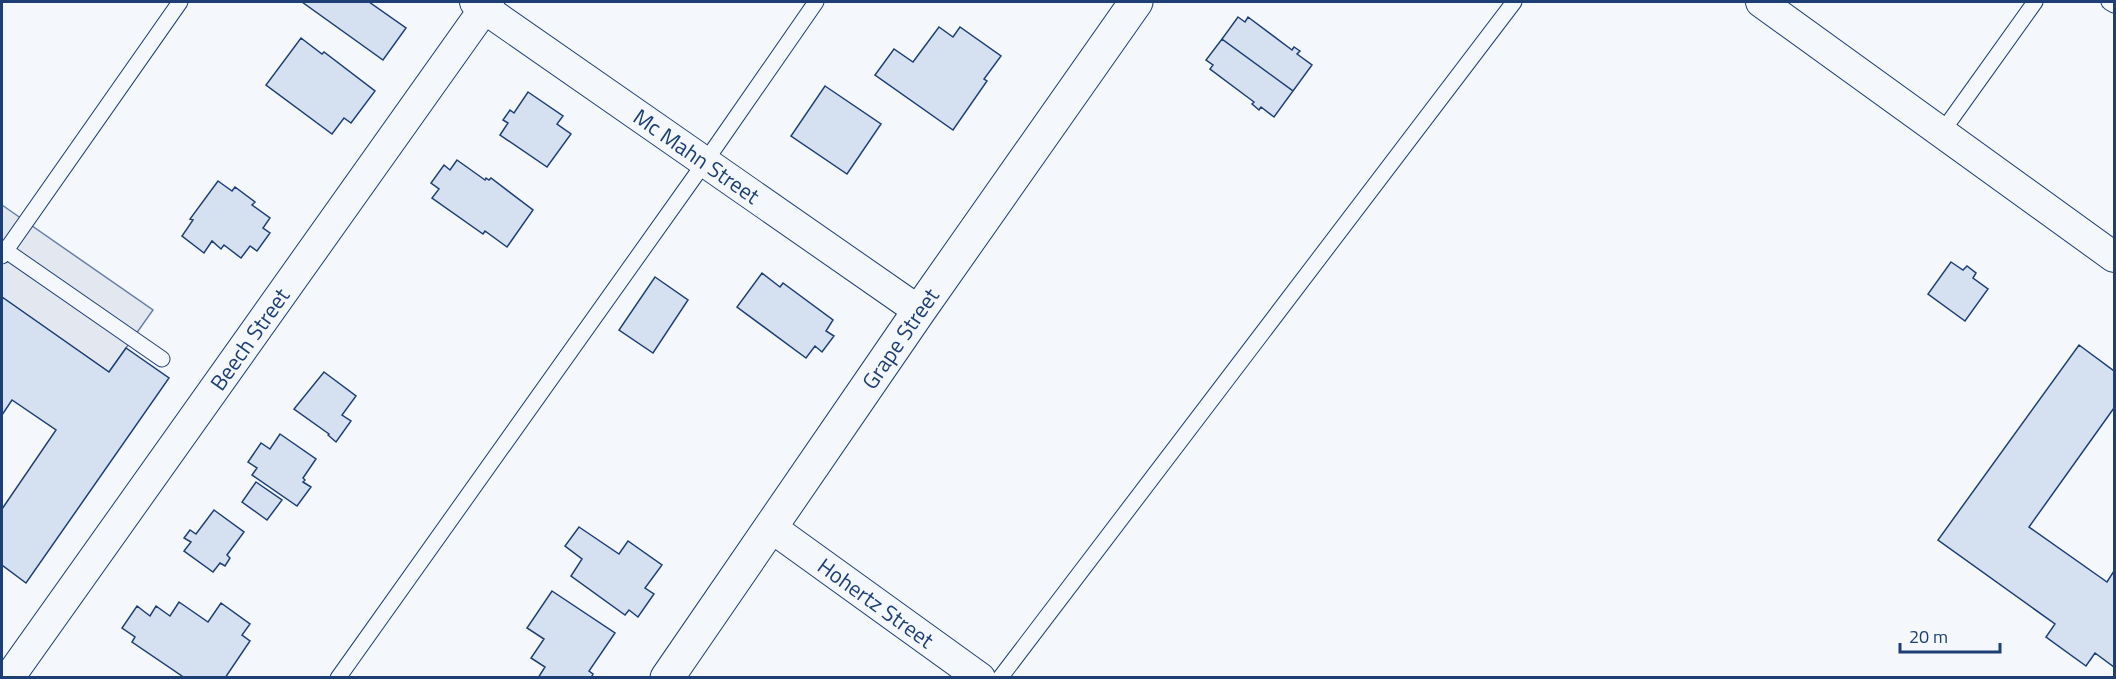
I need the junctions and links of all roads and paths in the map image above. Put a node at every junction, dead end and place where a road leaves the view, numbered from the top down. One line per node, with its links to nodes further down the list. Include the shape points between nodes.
1 (180, 2): 12 (lane)
2 (816, 2): 11 (lane)
3 (1136, 2): 14 (street, Grape Street)
4 (1514, 2): 21 (lane)
5 (1761, 2): 10 (street)
6 (2035, 2): 10 (lane)
7 (2109, 2): 9 (lane)
8 (483, 4): 11 (street, Mc Mahn Street); 17 (street, Beech Street)
9 (2115, 5)
10 (1942, 132): 13 (street)
11 (705, 162): 14 (street, Mc Mahn Street); 18 (lane)
12 (3, 251): 15 (lane)
13 (2115, 257)
14 (919, 311): 16 (street, Grape Street)
15 (162, 359)
16 (771, 528): 19 (street, Grape Street); 20 (street, Hohertz Street)
17 (9, 674)
18 (338, 678)
19 (667, 678)
20 (980, 678)
21 (1000, 678)

